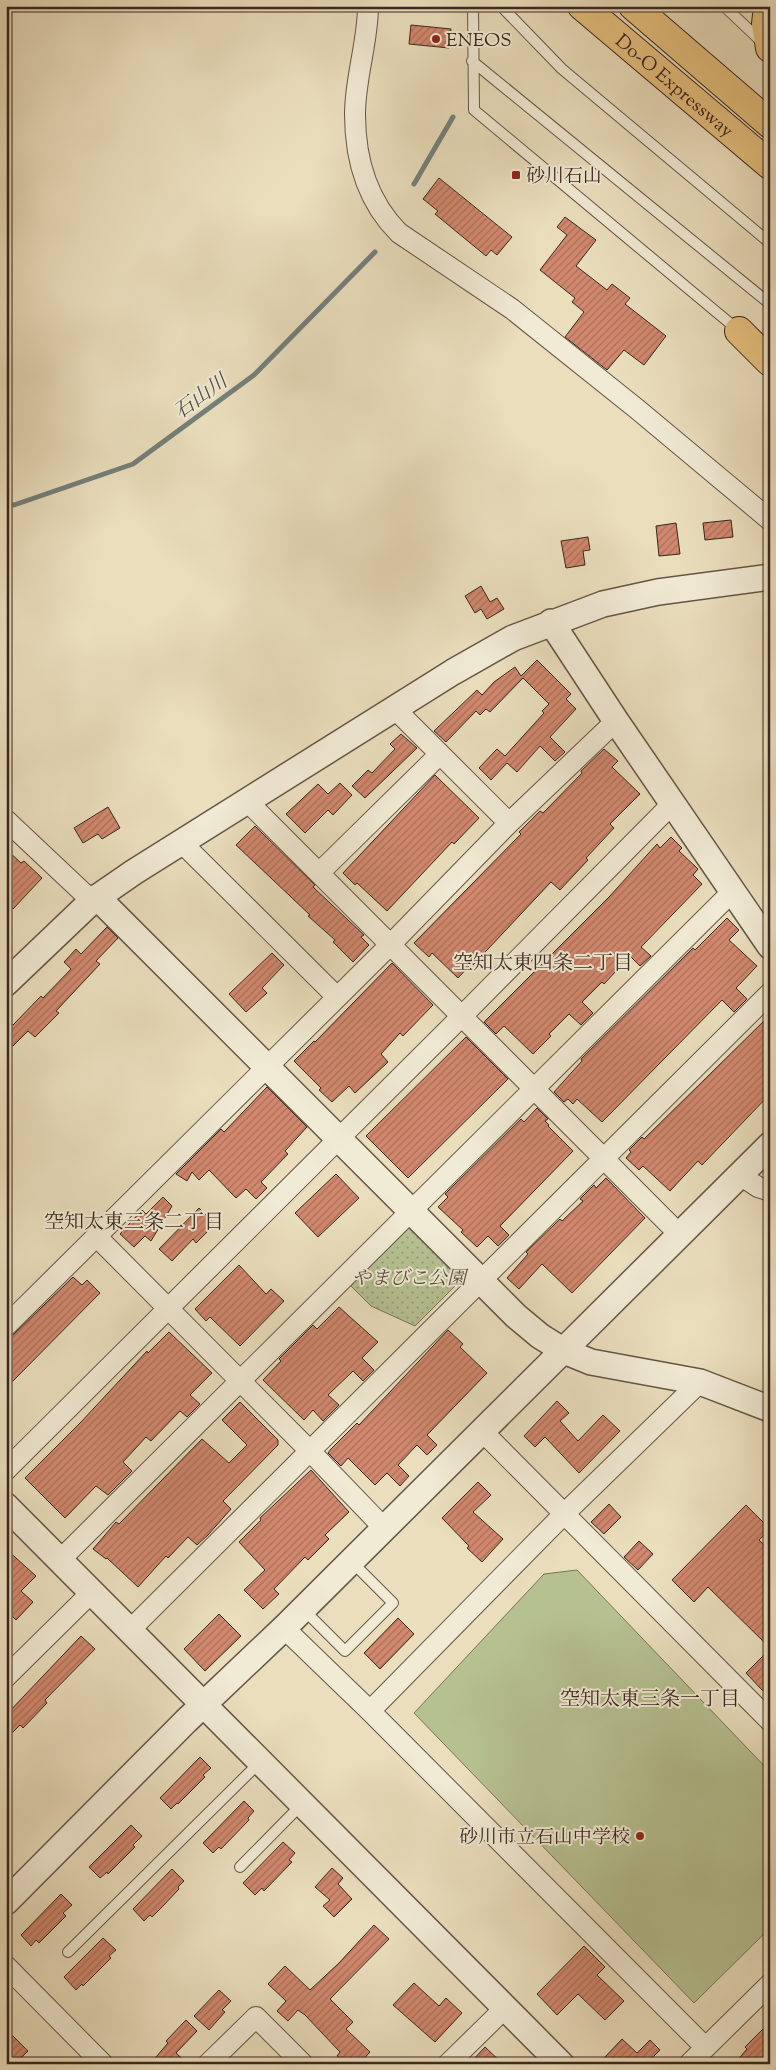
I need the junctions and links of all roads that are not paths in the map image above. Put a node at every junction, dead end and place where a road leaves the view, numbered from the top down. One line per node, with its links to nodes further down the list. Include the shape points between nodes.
1 (368, 6): 15 (street, via 355,113 359,163 385,219 399,233 512,309)
2 (473, 6): 9 (lane)
3 (501, 6): 12 (lane, via 562,69)
4 (582, 6): 11 (highway, Do-O Expressway)
5 (633, 6): 10 (highway, Do-O Expressway)
6 (724, 6): 8 (lane)
7 (768, 6): 8 (highway, via 766,24)
8 (770, 48)
9 (472, 61): 13 (lane); 14 (lane, via 474,110)
10 (770, 124)
11 (770, 165)
12 (770, 243)
13 (770, 304)
14 (757, 344)
15 (770, 520)
16 (770, 577): 17 (street, via 658,592 603,604)
17 (551, 622): 18 (street, via 513,638); 19 (street)
18 (395, 709): 20 (street); 21 (street)
19 (616, 721): 22 (street); 24 (street)
20 (440, 754): 24 (street); 26 (street)
21 (247, 801): 25 (street); 26 (street)
22 (673, 802): 27 (street); 34 (street)
23 (6, 820): 28 (street)
24 (509, 823): 29 (street)
25 (181, 842): 28 (street); 33 (street)
26 (319, 873): 29 (street)
27 (733, 892): 30 (street); 36 (street)
28 (95, 899): 31 (street); 35 (street)
29 (391, 944): 33 (street); 34 (street)
30 (770, 946)
31 (6, 983)
32 (770, 993): 39 (street)
33 (338, 997): 35 (street)
34 (462, 1016): 36 (street); 37 (street)
35 (267, 1067): 37 (street); 44 (street)
36 (534, 1088): 39 (street); 42 (street)
37 (339, 1138): 42 (street); 46 (street)
38 (770, 1145): 40 (street)
39 (604, 1158): 43 (street); 45 (street)
40 (740, 1175): 41 (street, via 758,1188); 43 (street)
41 (770, 1191)
42 (411, 1210): 45 (street); 49 (street)
43 (680, 1235): 48 (street)
44 (97, 1237): 46 (street); 47 (street)
45 (480, 1279): 48 (street, via 516,1316); 53 (street)
46 (168, 1309): 49 (street); 54 (street)
47 (6, 1326)
48 (564, 1351): 50 (street, via 591,1362); 52 (street)
49 (240, 1380): 53 (street); 58 (street)
50 (700, 1382): 51 (street); 56 (street)
51 (770, 1409)
52 (482, 1432): 56 (street); 57 (street)
53 (310, 1450): 57 (street); 63 (street)
54 (6, 1470)
55 (7, 1507): 58 (street)
56 (564, 1514): 66 (street); 67 (street)
57 (384, 1528): 59 (street)
58 (60, 1560): 60 (street)
59 (351, 1561): 61 (street); 61 (lane, via 393,1603 346,1651)
60 (92, 1592): 63 (street); 64 (street)
61 (303, 1609): 62 (street)
62 (284, 1628): 65 (street); 66 (street)
63 (130, 1630): 65 (street)
64 (6, 1677)
65 (203, 1705): 68 (street); 71 (street)
66 (370, 1711): 76 (street)
67 (770, 1721)
68 (260, 1762): 69 (street); 72 (lane)
69 (302, 1804): 70 (lane); 75 (street)
70 (240, 1867)
71 (6, 1902)
72 (68, 1952)
73 (6, 1966): 77 (street)
74 (770, 1984): 76 (street)
75 (505, 2008): 80 (street); 81 (street)
76 (705, 2047): 82 (street)
77 (103, 2064)
78 (208, 2064): 79 (street, via 256,2017)
79 (303, 2064)
80 (448, 2064)
81 (560, 2064)
82 (689, 2064)

